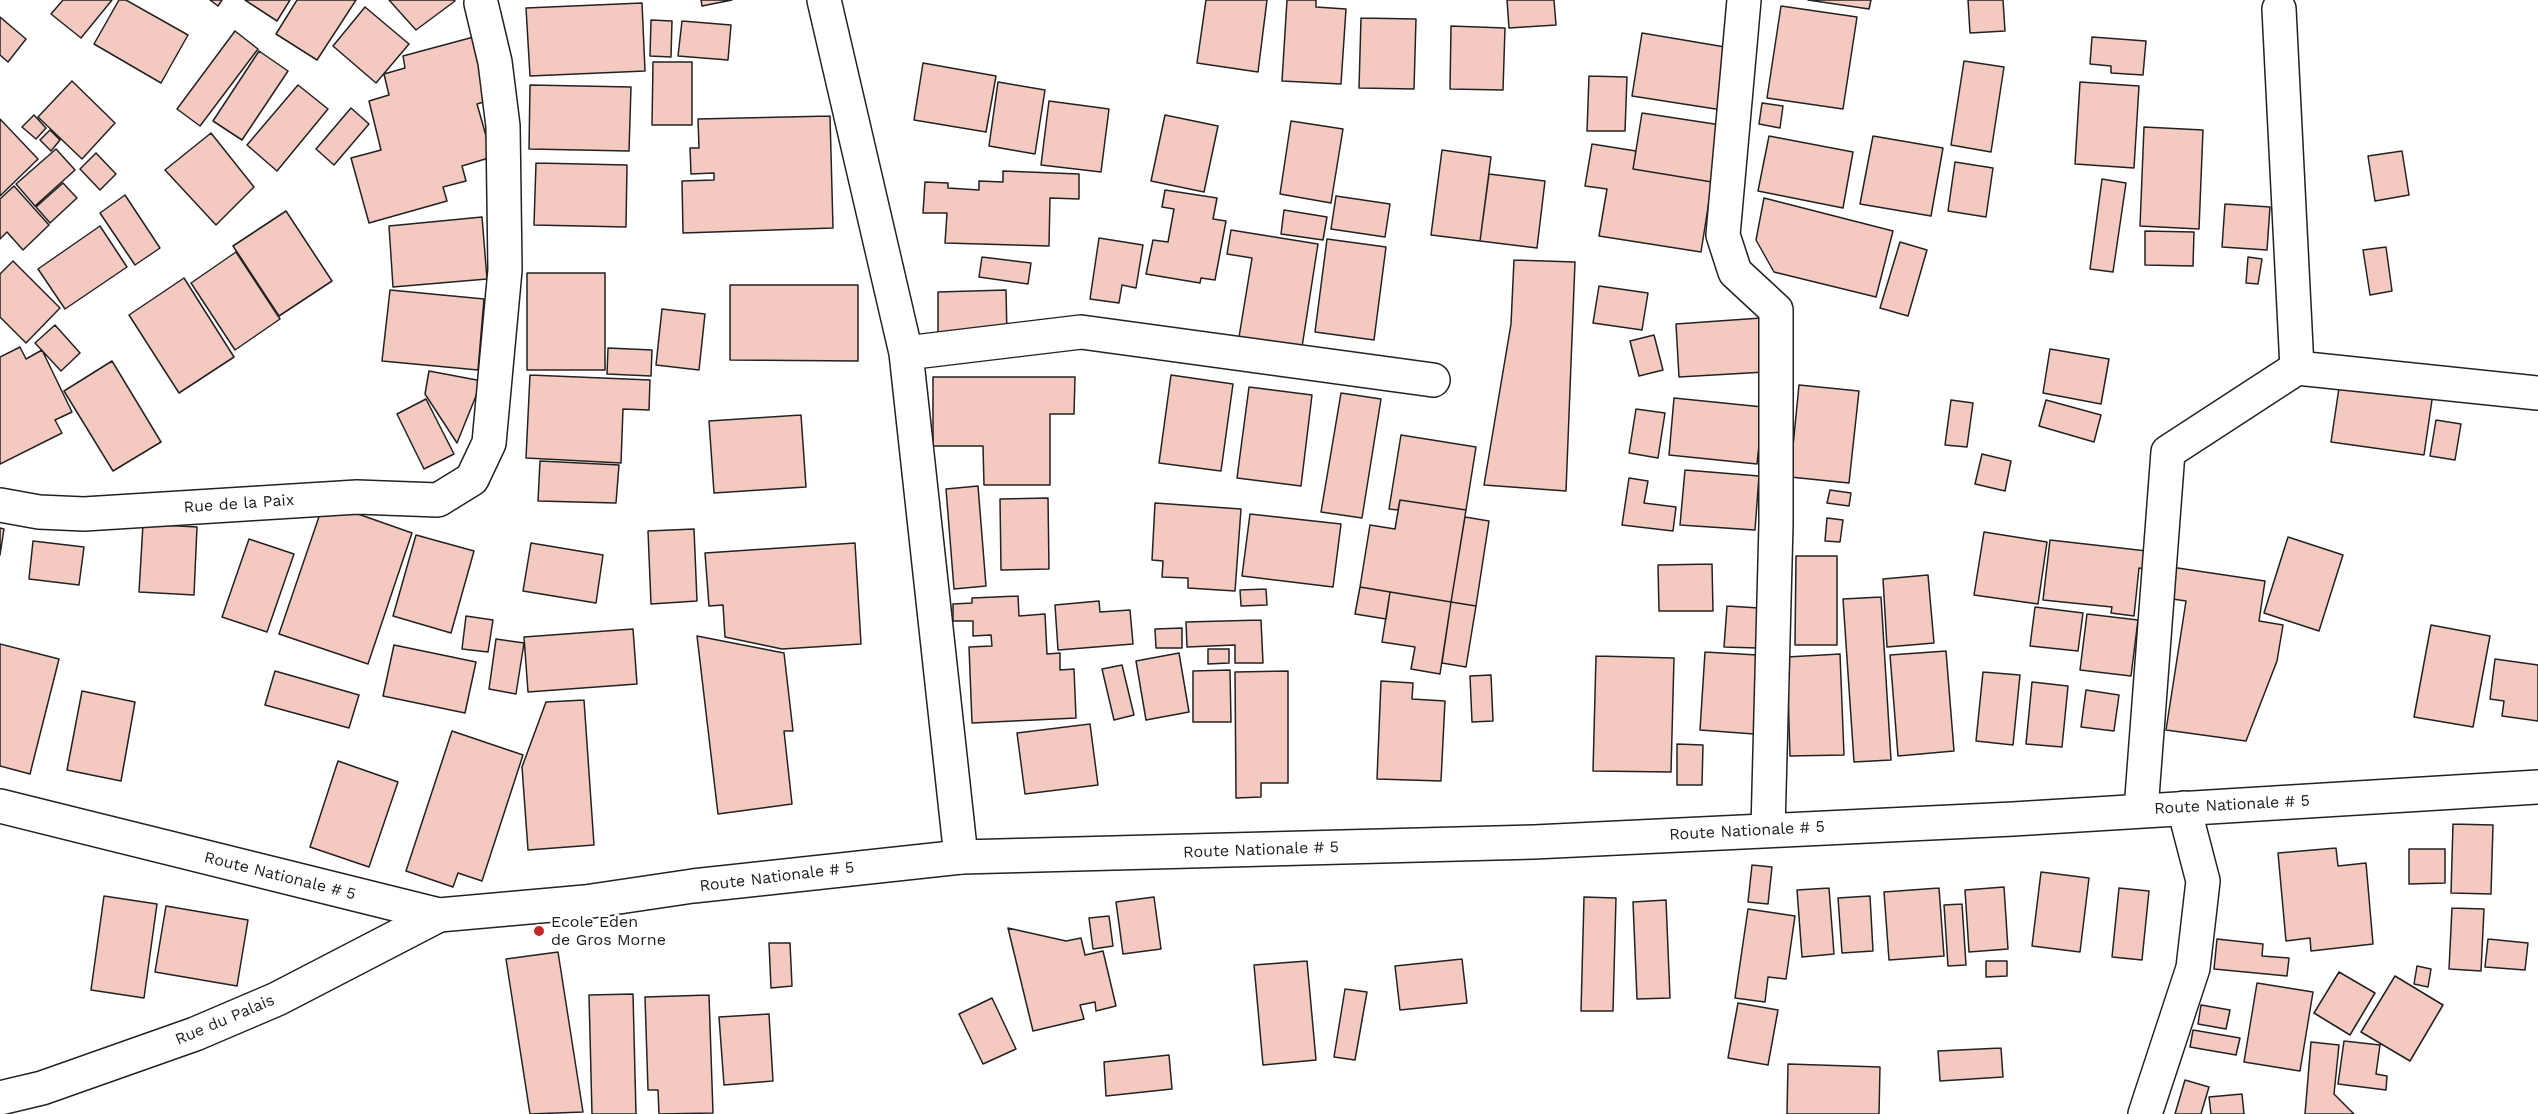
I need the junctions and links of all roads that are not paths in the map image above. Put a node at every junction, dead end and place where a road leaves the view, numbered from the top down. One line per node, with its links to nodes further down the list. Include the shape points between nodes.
1 (824, 0): 5 (street)
2 (1744, 0): 14 (street, via 1724,235 1735,272 1776,310 1776,525)
3 (481, 3): 9 (street, Rue de la Paix, via 495,62 503,126 505,270 489,443 472,479 438,500 357,497 84,514)
4 (2279, 9): 6 (street)
5 (906, 353): 7 (street, via 1081,332); 15 (street)
6 (2297, 368): 8 (street); 13 (street, via 2168,452)
7 (1433, 380)
8 (2538, 393)
9 (0, 505)
10 (2538, 787): 12 (street, Route Nationale # 5)
11 (0, 806): 16 (street, Route Nationale # 5)
12 (2184, 808): 13 (street, Route Nationale # 5); 18 (street, via 2203,881 2193,968)
13 (2141, 810): 14 (street, Route Nationale # 5)
14 (1768, 829): 15 (street, Route Nationale # 5, via 1534,842)
15 (961, 857): 16 (street, Route Nationale # 5, via 585,902)
16 (439, 915): 17 (street, Rue du Palais, via 278,999 195,1034 42,1088)
17 (0, 1098)
18 (2145, 1114)

